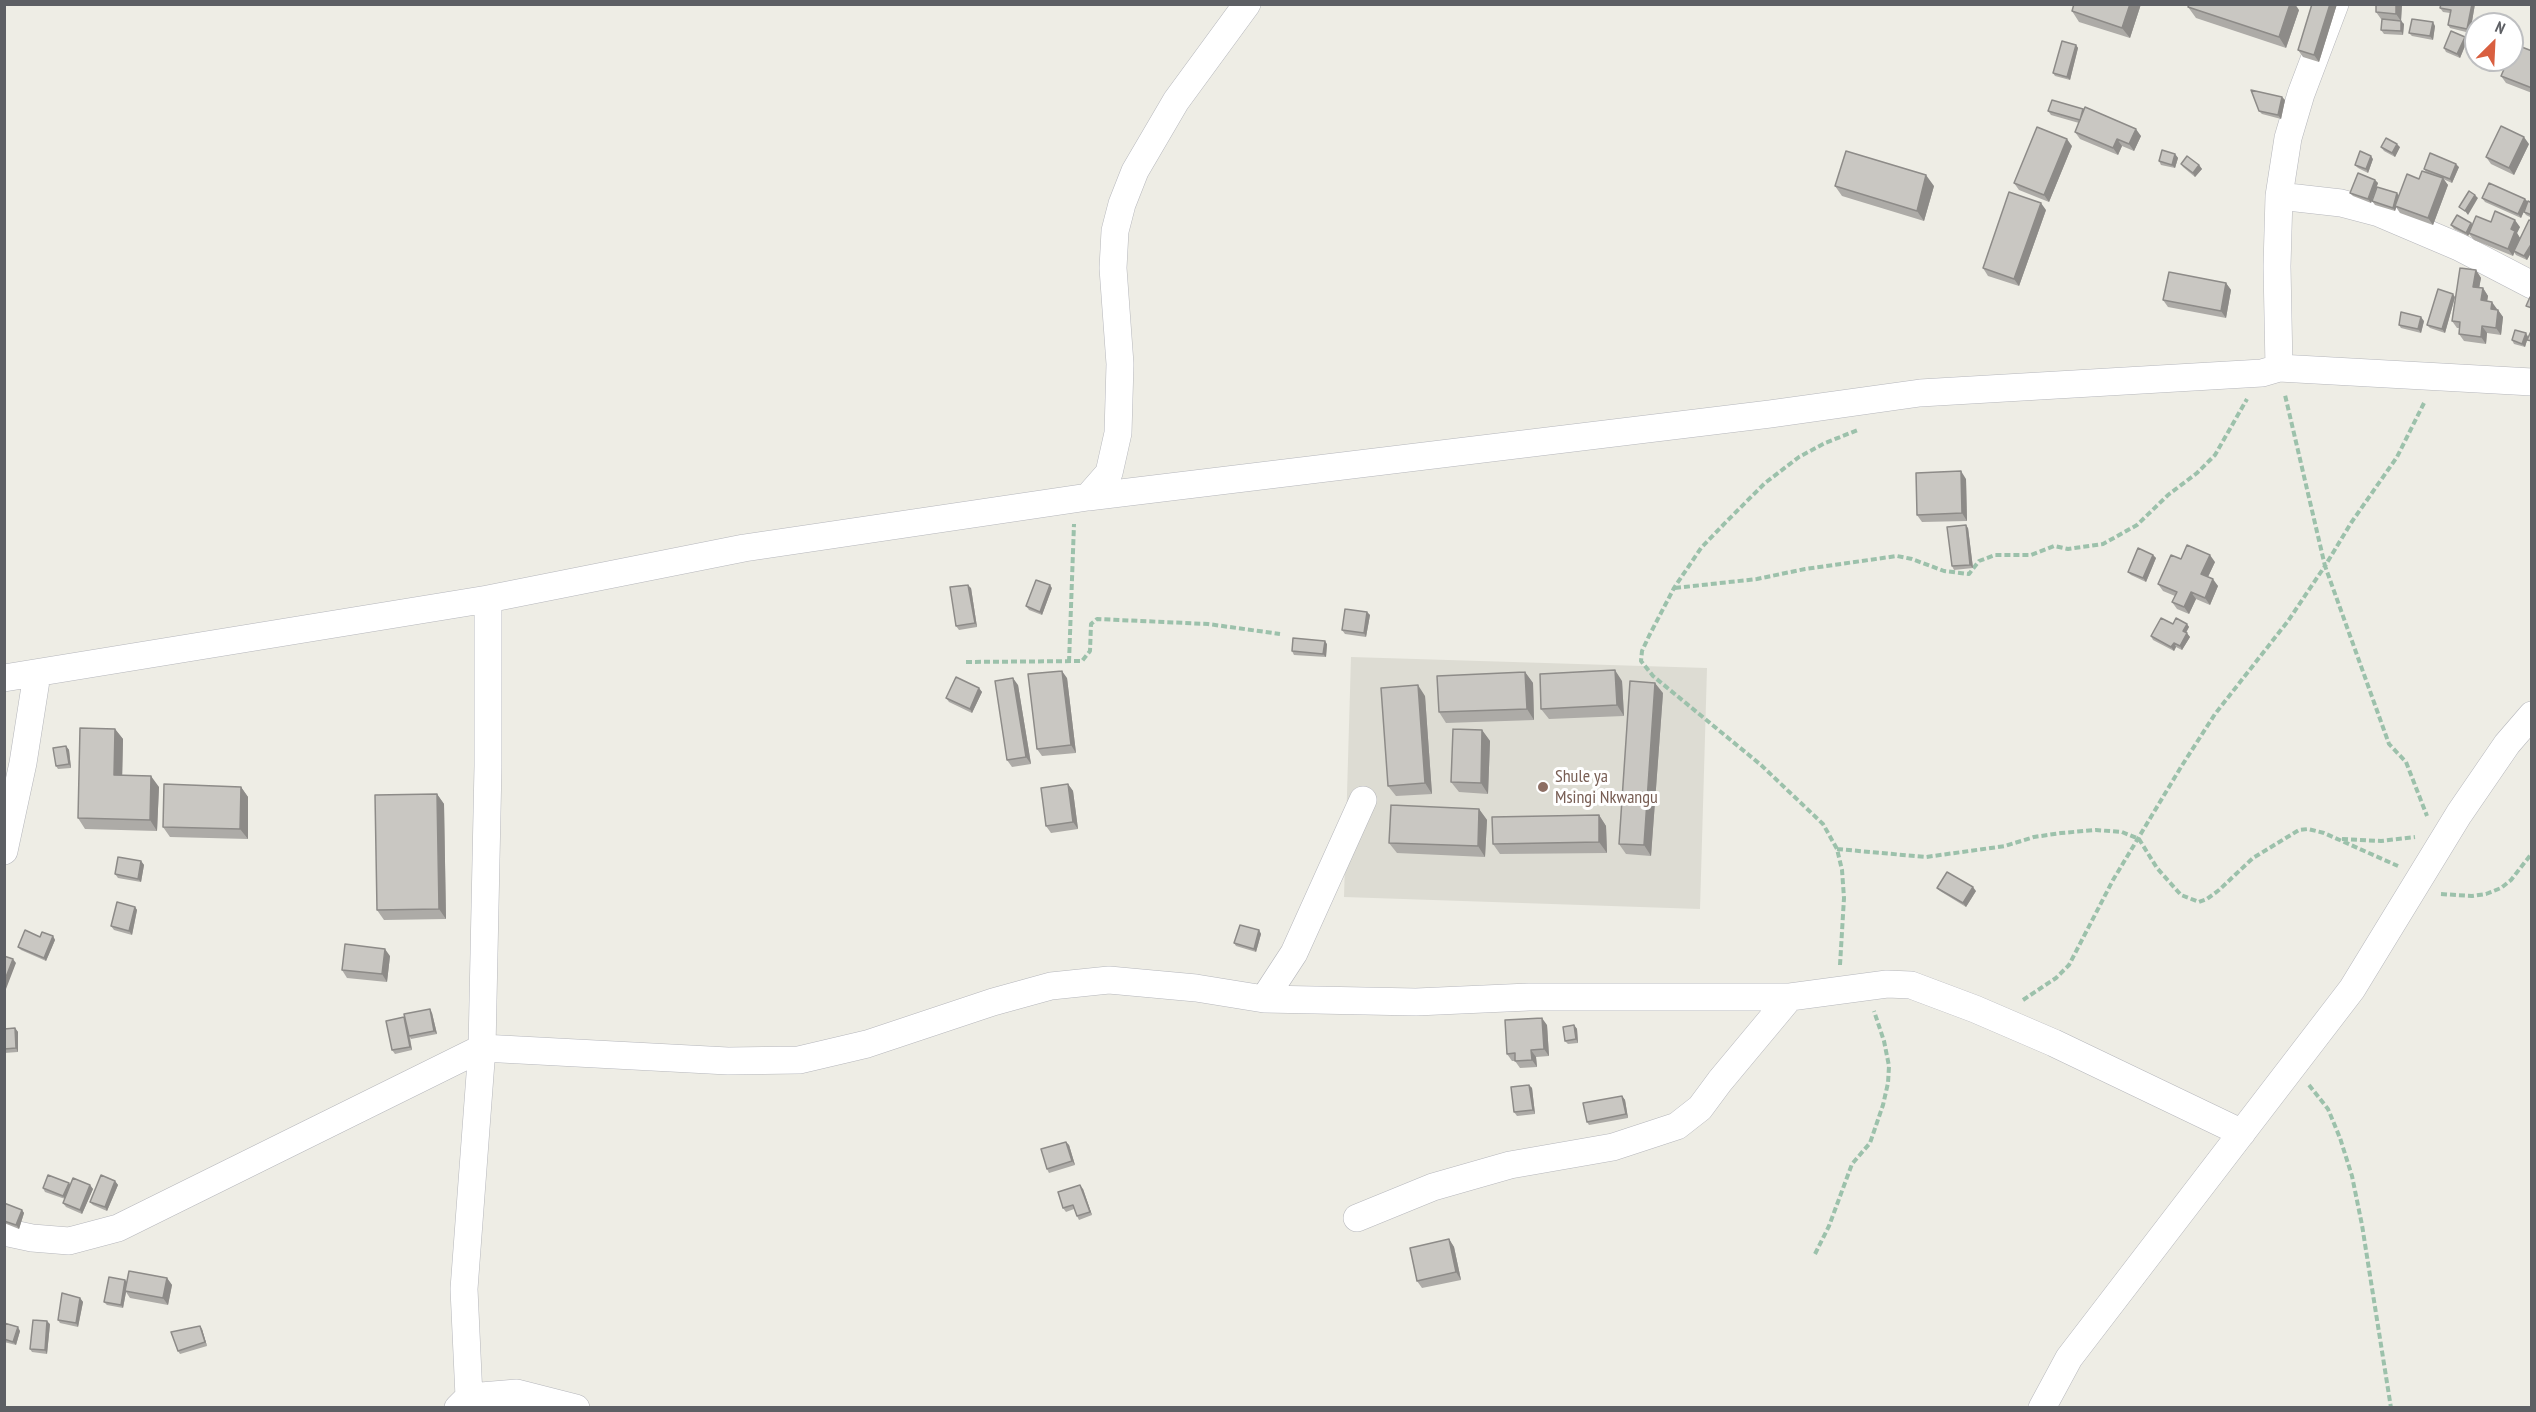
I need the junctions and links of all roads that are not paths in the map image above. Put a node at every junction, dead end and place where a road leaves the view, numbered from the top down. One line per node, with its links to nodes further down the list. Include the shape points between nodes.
1 (1247, 4): 7 (street, via 1176,101 1135,171 1122,204 1115,231 1113,268 1120,364 1118,433 1109,473)
2 (2335, 4): 3 (street, via 2288,138)
3 (2279, 196): 4 (street, via 2341,203 2379,213 2459,247); 5 (street)
4 (2532, 285)
5 (2270, 370): 6 (street); 7 (street, via 1920,393)
6 (2532, 382)
7 (1081, 498): 8 (street, via 744,548)
8 (488, 599): 9 (street); 16 (street)
9 (37, 674): 10 (street); 13 (street)
10 (4, 678)
11 (2532, 715): 17 (street, via 2437,840 2418,881 2352,989)
12 (1363, 800): 15 (street, via 1294,952)
13 (4, 851)
14 (1790, 997): 15 (street, via 1529,997 1416,1002); 17 (street, via 1887,984 1911,985 1998,1019); 18 (street, via 1700,1108 1677,1126 1613,1147 1510,1165 1433,1187)
15 (1264, 999): 16 (street, via 1110,980 1051,986 867,1044 799,1060)
16 (482, 1048): 19 (street, via 118,1228 69,1240); 20 (street, via 464,1288)
17 (2241, 1132): 22 (street, via 2069,1358)
18 (1357, 1218)
19 (4, 1232)
20 (464, 1402): 21 (street, via 517,1393)
21 (576, 1407)
22 (2042, 1407)

